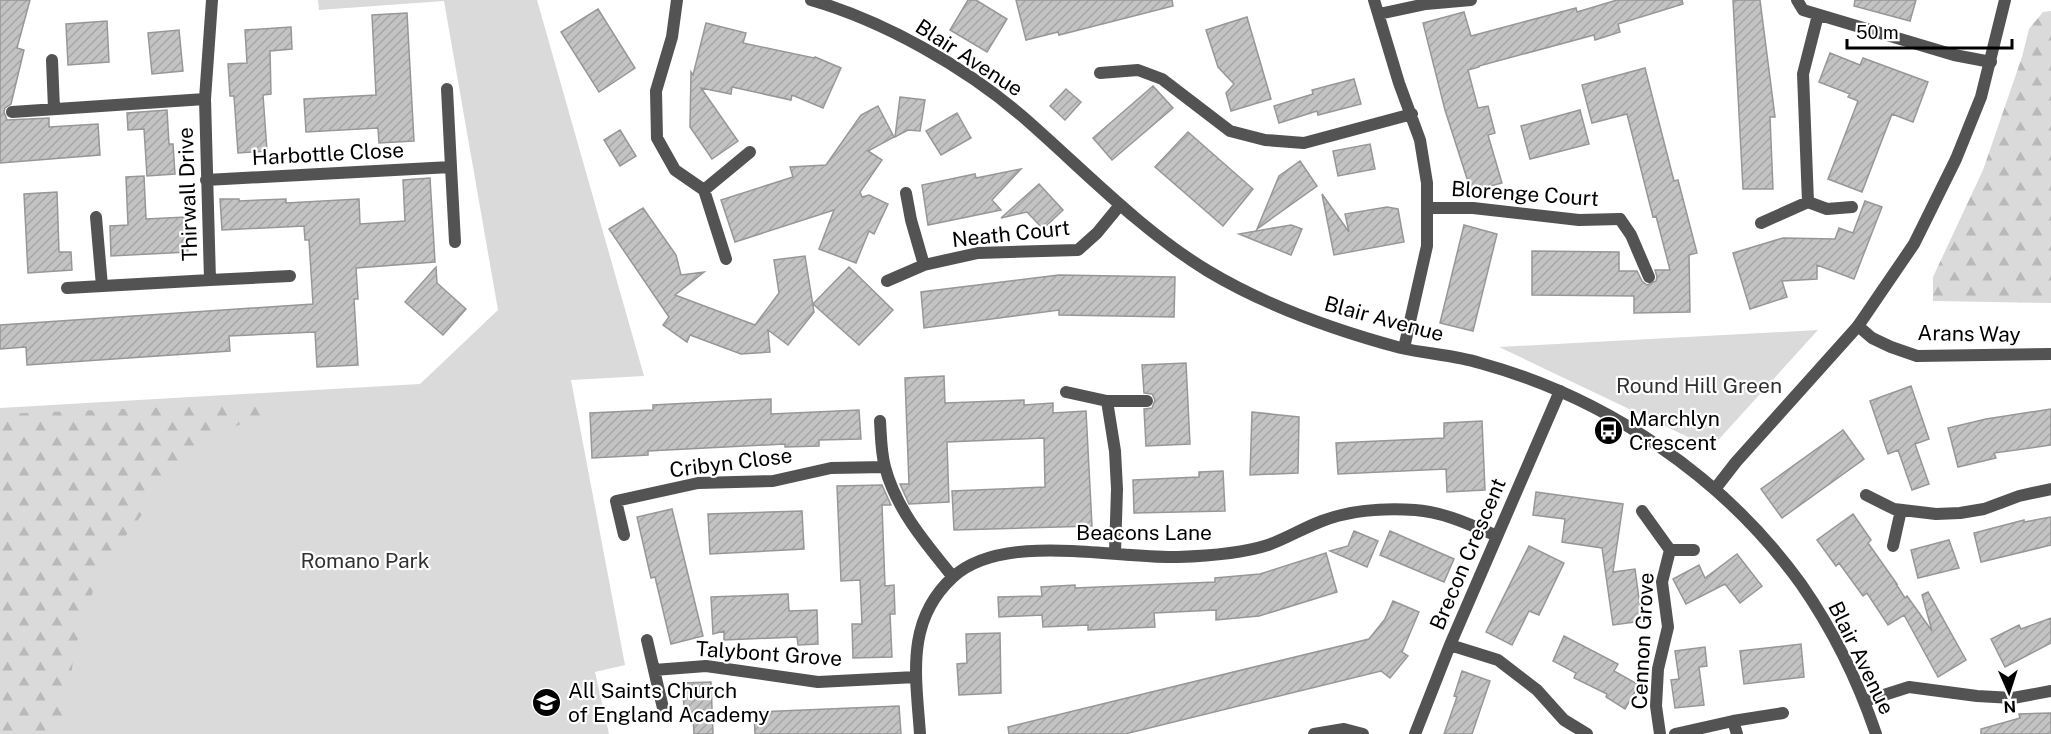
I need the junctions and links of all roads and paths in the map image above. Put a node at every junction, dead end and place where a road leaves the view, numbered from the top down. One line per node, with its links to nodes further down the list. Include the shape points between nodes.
1 (212, 0): 15 (street, Thirwall Drive)
2 (677, 0): 22 (street, via 672,37 657,91 657,138 675,170)
3 (811, 0): 8 (street, Blair Avenue)
4 (1374, 0): 9 (street)
5 (1471, 0): 9 (street)
6 (1797, 0): 10 (street, via 1803,10)
7 (2005, 0): 12 (street)
8 (829, 2): 25 (street, Blair Avenue, via 930,52 986,88)
9 (1379, 14): 18 (street)
10 (1818, 15): 12 (street); 24 (street, via 1803,74)
11 (51, 60): 16 (street)
12 (1991, 62): 39 (street, via 1956,159 1914,244)
13 (1100, 73): 18 (street, via 1138,70 1162,79 1230,131 1265,140 1305,143)
14 (447, 89): 20 (street)
15 (205, 99): 16 (street); 21 (street, Thirwall Drive)
16 (54, 109): 17 (street)
17 (12, 112)
18 (1412, 114): 27 (street, via 1424,161)
19 (750, 152): 22 (street)
20 (452, 167): 21 (street, Harbottle Close); 30 (street)
21 (206, 180): 35 (street, Thirwall Drive)
22 (704, 190): 31 (street)
23 (906, 193): 32 (street)
24 (1808, 202): 26 (street, via 1827,209); 29 (street)
25 (1120, 205): 32 (street, Neath Court, via 1078,250 978,253); 40 (street, Blair Avenue, via 1207,270 1258,298 1312,321)
26 (1852, 207)
27 (1427, 208): 34 (street, Blorenge Court, via 1473,208 1579,220 1620,219); 40 (street, via 1427,246)
28 (96, 217): 37 (street)
29 (1761, 223)
30 (455, 242)
31 (726, 259)
32 (924, 265): 36 (street, Neath Court)
33 (290, 276): 35 (street)
34 (1649, 278)
35 (210, 280): 37 (street, Thirwall Drive)
36 (887, 281)
37 (102, 286): 38 (street, Thirwall Drive)
38 (67, 288)
39 (1858, 326): 41 (street, Arans Way, via 1872,338 1917,356); 48 (street)
40 (1404, 348): 42 (street, Blair Avenue, via 1480,362)
41 (2051, 354)
42 (1560, 391): 48 (street, Blair Avenue, via 1613,417); 54 (street, Brecon Crescent)
43 (1066, 392): 44 (street)
44 (1107, 401): 45 (street); 58 (street, via 1115,451)
45 (1148, 401)
46 (880, 421): 47 (street)
47 (885, 467): 53 (street, Cribyn Close, via 831,468 773,481 698,483 616,501); 59 (street, via 921,538)
48 (1715, 489): 65 (street, Blair Avenue, via 1750,523 1800,584 1833,636)
49 (2051, 489): 51 (street, via 1960,513)
50 (1866, 495): 51 (street)
51 (1901, 510): 55 (street)
52 (1642, 511): 56 (street, Cennon Grove)
53 (624, 535)
54 (1497, 536): 58 (street, Beacons Lane, via 1457,519 1417,510 1356,511 1267,545 1233,553 1176,557); 61 (street, Brecon Crescent)
55 (1893, 546)
56 (1670, 550): 57 (street, Cennon Grove); 74 (street, Cennon Grove, via 1662,582 1668,627 1658,669 1656,706)
57 (1694, 550)
58 (1115, 553): 59 (street, Beacons Lane, via 1000,554)
59 (953, 577): 63 (street, Beacons Lane, via 933,601 921,625)
60 (647, 640): 62 (street)
61 (1450, 645): 72 (street, Brecon Crescent); 73 (street, via 1498,660 1537,690 1564,720)
62 (654, 670): 63 (street, Talybont Grove, via 706,666 818,682); 66 (street)
63 (916, 677): 69 (street, Beacons Lane)
64 (2051, 691): 65 (street, via 2013,698 1909,687)
65 (1865, 701): 77 (street, Blair Avenue)
66 (663, 708)
67 (1783, 713): 68 (street)
68 (1733, 721): 75 (street); 76 (street)
69 (920, 734)
70 (1314, 734): 71 (street, via 1344,729)
71 (1363, 734)
72 (1415, 734)
73 (1587, 734)
74 (1660, 734)
75 (1675, 734)
76 (1737, 734)
77 (1876, 734)

